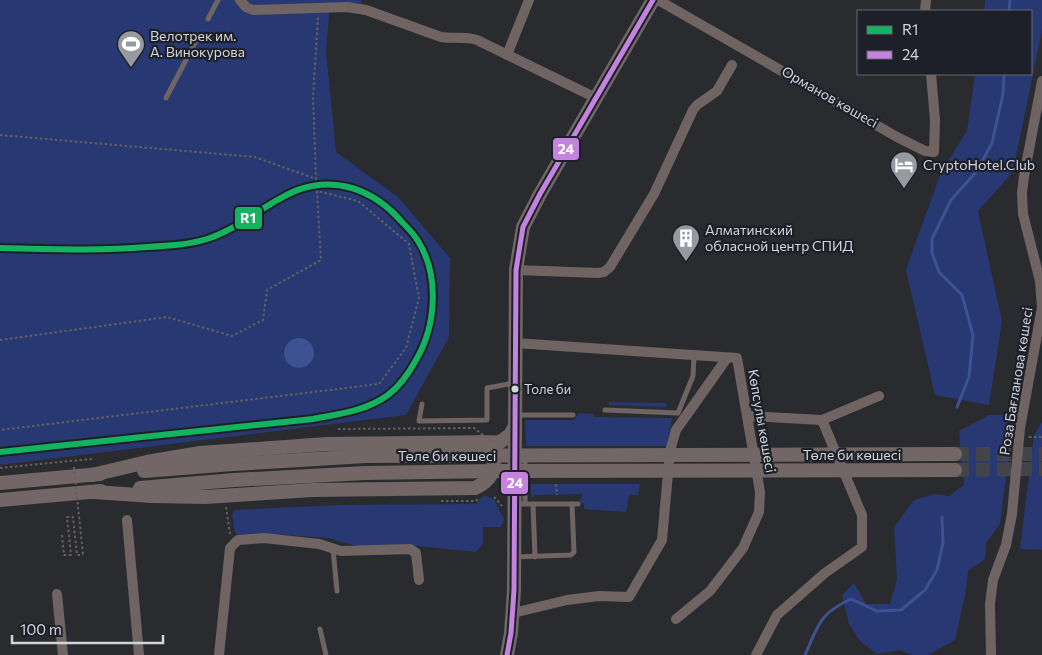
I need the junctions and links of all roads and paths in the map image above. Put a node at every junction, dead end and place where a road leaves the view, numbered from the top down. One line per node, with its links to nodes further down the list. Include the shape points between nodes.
1 (218, 0): 7 (lane)
2 (240, 0): 6 (street, via 254,10)
3 (529, 0): 9 (street)
4 (653, 0): 14 (main road)
5 (658, 0): 11 (street, Орманов көшесі, via 897,137 934,152)
6 (318, 9): 9 (street, via 347,7 366,10 441,36 477,40); 15 (path, via 313,97 316,179 255,157)
7 (208, 19)
8 (196, 41): 13 (lane)
9 (507, 54): 14 (street)
10 (732, 65): 16 (street, via 717,91 693,110 654,194 610,267 598,273)
11 (931, 75)
12 (1042, 81): 31 (street, Роза Бағланова көшесі, via 1022,193 1023,214 1040,281 1042,308)
13 (166, 98)
14 (596, 98): 16 (main road, via 523,227)
15 (0, 135)
16 (516, 270): 18 (main road)
17 (0, 340): 30 (path, via 167,317 232,336 263,320 267,290 321,260 317,191 358,201 409,244 419,298 406,348 379,384)
18 (515, 343): 19 (street); 21 (main road)
19 (694, 356): 20 (street); 24 (lane, via 693,376 678,413)
20 (728, 358): 26 (street, Көпсулы көшесі, via 737,358); 60 (street, via 676,430 670,451 662,540 629,597 567,600)
21 (515, 383): 23 (lane, via 487,388 487,420 419,421); 28 (main road)
22 (879, 396): 27 (street)
23 (422, 404)
24 (605, 410)
25 (573, 415): 28 (lane)
26 (747, 416): 27 (street); 61 (street, Көпсулы көшесі, via 760,492 759,512 743,548 710,591)
27 (822, 420): 68 (street, via 862,515 862,547 825,573 777,615)
28 (514, 422): 33 (main road, via 510,434 500,442); 50 (main road)
29 (338, 429): 34 (path, bridge, via 474,428)
30 (0, 430)
31 (1020, 436): 32 (path); 69 (street, Роза Бағланова көшесі, via 1012,514 990,604)
32 (1042, 437)
33 (480, 442): 41 (main road, via 327,444 200,453); 44 (main road, via 491,452 494,468 490,479 475,488 312,490 205,497)
34 (497, 446)
35 (525, 450): 50 (lane)
36 (955, 454): 41 (main road, Төле би көшесі, bridge, via 366,456)
37 (91, 459): 39 (path)
38 (74, 467): 52 (path, bridge, via 83,555 77,555 73,517 67,517 71,555 64,556)
39 (0, 468)
40 (954, 470): 44 (main road, Төле би көшесі, bridge, via 365,473)
41 (92, 475): 42 (main road, Төле би көшесі)
42 (0, 483)
43 (556, 484): 45 (path)
44 (94, 492): 47 (main road, Төле би көшесі)
45 (557, 495)
46 (494, 497): 50 (path, via 504,508)
47 (0, 500)
48 (226, 504): 53 (path)
49 (533, 504): 50 (lane); 55 (lane); 55 (lane, via 575,504 574,552 568,556)
50 (515, 506): 56 (main road)
51 (127, 520): 64 (street)
52 (62, 535)
53 (232, 546): 54 (street, via 238,540 264,538); 65 (street)
54 (333, 548): 57 (street, via 362,552 410,549 416,554); 58 (lane)
55 (534, 556): 56 (lane)
56 (514, 557): 60 (main road)
57 (419, 580)
58 (337, 591)
59 (57, 594): 63 (street)
60 (513, 613): 67 (main road)
61 (676, 619)
62 (320, 628): 66 (lane)
63 (63, 655)
64 (139, 655)
65 (219, 655)
66 (326, 655)
67 (507, 655)
68 (756, 655)
69 (990, 655)

